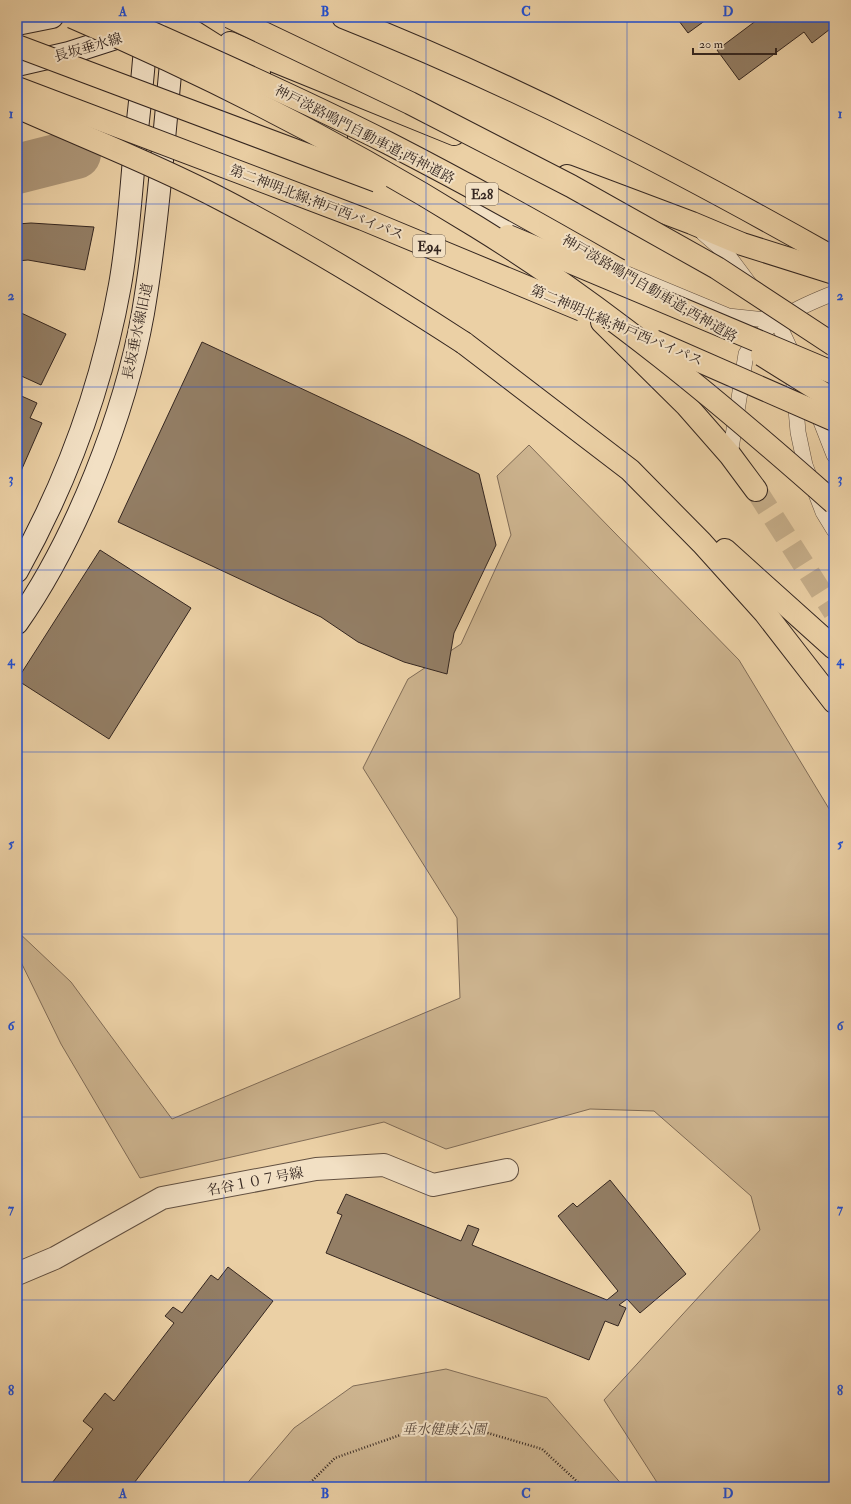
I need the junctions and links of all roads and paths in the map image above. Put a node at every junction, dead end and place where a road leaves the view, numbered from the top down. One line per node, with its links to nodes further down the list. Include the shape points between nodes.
1 (52, 17): 8 (street)
2 (72, 17): 28 (highway, bridge, via 212,81 294,122 477,227 656,353 748,427)
3 (116, 17): 22 (highway, 神戸淡路鳴門自動車道;西神道路 / E28, bridge, via 224,64 394,147 557,234 736,338)
4 (230, 17): 19 (highway, bridge, via 410,103 571,186 717,268)
5 (343, 17): 15 (highway, via 419,47 533,99 644,154)
6 (176, 18): 7 (street, 長坂垂水線); 13 (highway, via 372,145); 14 (highway, via 417,120); 31 (street, 長坂垂水線旧道, via 149,274 130,367 115,419 77,516 54,562)
7 (147, 23): 10 (street, 長坂垂水線, via 69,54); 30 (street, 長坂垂水線旧道, via 126,243 105,357 79,440 61,485)
8 (17, 24)
9 (17, 46): 21 (highway, bridge, via 378,182)
10 (17, 65)
11 (17, 88): 23 (highway, 第二神明北線;神戸西バイパス / E94, bridge, via 363,219 554,298)
12 (17, 107): 26 (highway, bridge, via 218,197 371,283 464,343)
13 (454, 202): 18 (lane, via 728,316); 24 (highway, via 613,332 687,406)
14 (692, 223): 16 (highway, via 742,244); 18 (lane, via 728,254)
15 (834, 258)
16 (834, 273)
17 (834, 293): 18 (lane, via 817,299)
18 (777, 321): 20 (lane); 24 (lane, via 753,340 746,354)
19 (834, 345)
20 (791, 351): 25 (lane); 29 (lane, via 798,432 805,465 823,512)
21 (834, 373)
22 (834, 400)
23 (834, 420)
24 (730, 455): 27 (highway)
25 (834, 455)
26 (630, 470): 32 (highway, via 722,547); 33 (highway, via 702,543 765,613)
27 (756, 490)
28 (834, 503)
29 (834, 530)
30 (17, 572)
31 (17, 623)
32 (834, 648)
33 (834, 702)
34 (507, 1170): 35 (street, 名谷１０７号線, via 433,1185 384,1165 316,1169 162,1198 55,1258)
35 (17, 1274)
36 (306, 1487): 37 (path, via 335,1458 402,1434 481,1431 542,1449)
37 (584, 1487)

